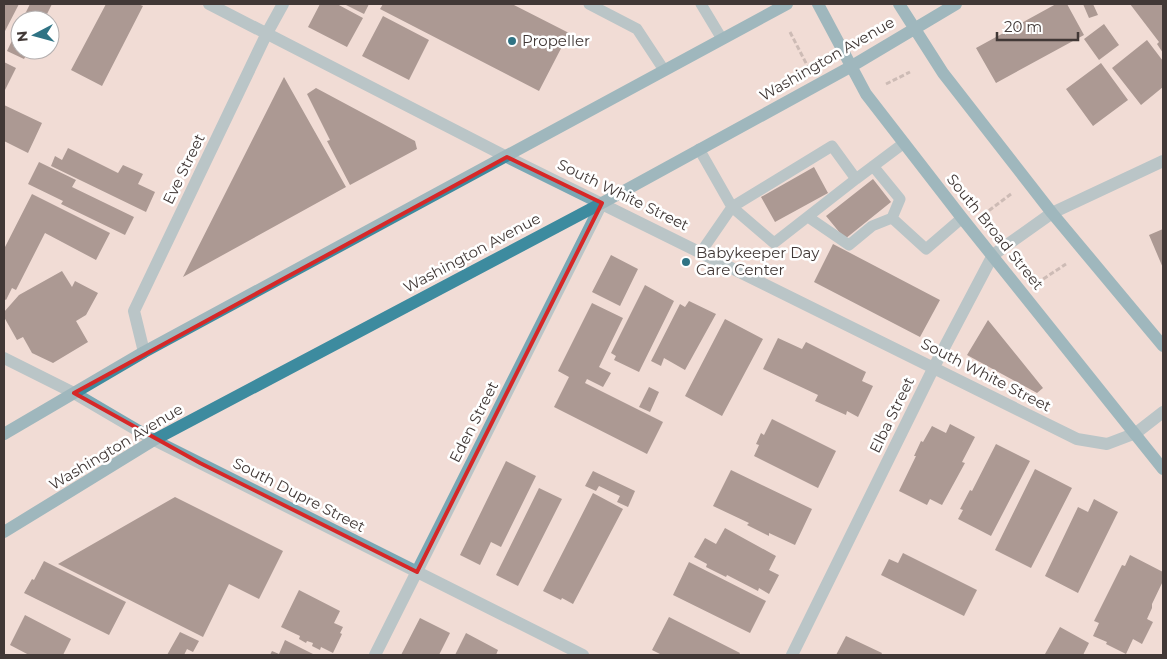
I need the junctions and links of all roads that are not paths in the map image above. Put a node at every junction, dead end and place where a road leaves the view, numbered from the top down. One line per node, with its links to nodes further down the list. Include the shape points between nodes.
1 (209, 4): 10 (street, South White Street)
2 (283, 4): 10 (street, Eve Street)
3 (589, 4): 13 (lane, via 637,29)
4 (701, 4): 11 (lane)
5 (787, 4): 11 (street)
6 (818, 4): 12 (street, South Broad Street)
7 (899, 4): 9 (street)
8 (956, 4): 9 (street, Washington Avenue)
9 (914, 28): 12 (street, Washington Avenue); 22 (street, via 943,73)
10 (267, 34): 16 (street, South White Street); 29 (street, Eve Street, via 134,311)
11 (722, 39): 13 (street)
12 (852, 66): 14 (street, South Broad Street, via 866,94); 15 (street, Washington Avenue)
13 (664, 70): 16 (street)
14 (904, 143): 18 (lane); 25 (street, South Broad Street)
15 (699, 149): 20 (street, Washington Avenue); 21 (lane)
16 (507, 157): 20 (street, South White Street); 29 (street)
17 (1163, 161): 22 (street, Elba Street)
18 (873, 166): 19 (lane); 24 (lane, via 900,199)
19 (856, 180): 21 (lane, via 832,146); 23 (lane, via 845,194)
20 (602, 203): 26 (street, South White Street); 36 (street, Washington Avenue); 39 (street, Eden Street)
21 (732, 207): 23 (lane, via 774,243); 26 (lane)
22 (1052, 214): 27 (street, Elba Street); 28 (street)
23 (808, 217): 24 (lane, via 849,245 869,224)
24 (892, 218): 25 (lane, via 926,249)
25 (962, 218): 27 (street, South Broad Street)
26 (701, 252): 31 (street, South White Street)
27 (993, 255): 31 (street, Elba Street); 34 (street, South Broad Street)
28 (1163, 346)
29 (144, 352): 32 (street)
30 (4, 358): 32 (street, South Dupre Street)
31 (934, 367): 34 (street, South White Street, via 1077,439 1107,444); 42 (street, Elba Street)
32 (74, 393): 35 (street); 36 (street, South Dupre Street)
33 (1163, 412): 34 (street, South White Street)
34 (1136, 433): 37 (street, South Broad Street)
35 (4, 434)
36 (154, 440): 38 (street, Washington Avenue); 39 (street, South Dupre Street)
37 (1163, 469)
38 (5, 534)
39 (417, 572): 40 (street, Eden Street); 41 (street, South Dupre Street)
40 (375, 655)
41 (583, 655)
42 (792, 655)

